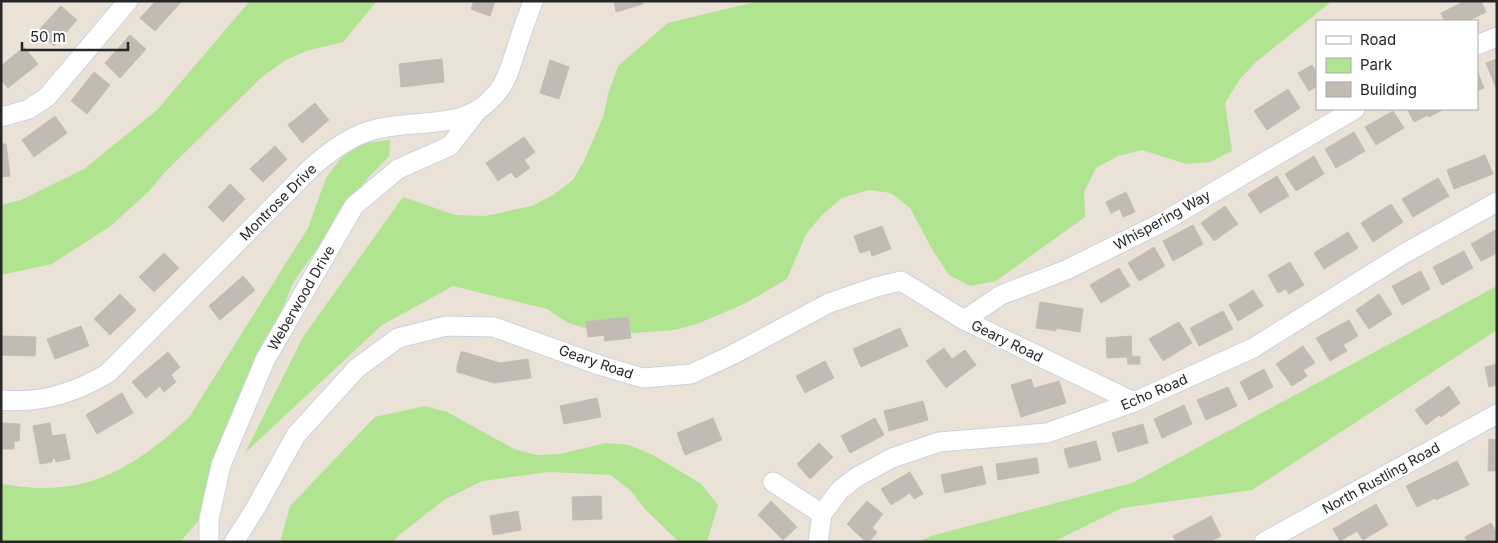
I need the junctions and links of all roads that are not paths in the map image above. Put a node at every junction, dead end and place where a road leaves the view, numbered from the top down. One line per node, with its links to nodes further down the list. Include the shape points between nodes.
1 (128, 1): 7 (street, via 47,96 29,109)
2 (533, 1): 6 (street, Montrose Drive, via 500,88)
3 (1497, 37): 4 (street)
4 (1478, 45)
5 (1353, 110): 9 (street, Whispering Way, via 1163,222 1066,270 1001,295)
6 (477, 111): 10 (street, Montrose Drive, via 446,121 375,129 338,147 312,167 108,373 82,387 46,399); 15 (street, Weberwood Drive, via 450,146 398,169 354,206 265,360 221,465 210,519)
7 (1, 116)
8 (1497, 202): 11 (street, Echo Road, via 1405,253 1253,348)
9 (964, 320): 11 (street, Geary Road); 16 (street, Geary Road, via 901,281 829,303 691,374 643,378 494,327 446,326 398,338 357,368 296,435)
10 (1, 400)
11 (1134, 402): 14 (street, Echo Road, via 1047,433 940,442 892,458 851,481)
12 (1497, 414): 18 (street, North Rustling Road)
13 (773, 482): 14 (street)
14 (822, 514): 17 (street, Echo Road)
15 (209, 542)
16 (234, 542)
17 (818, 542)
18 (1264, 542)

